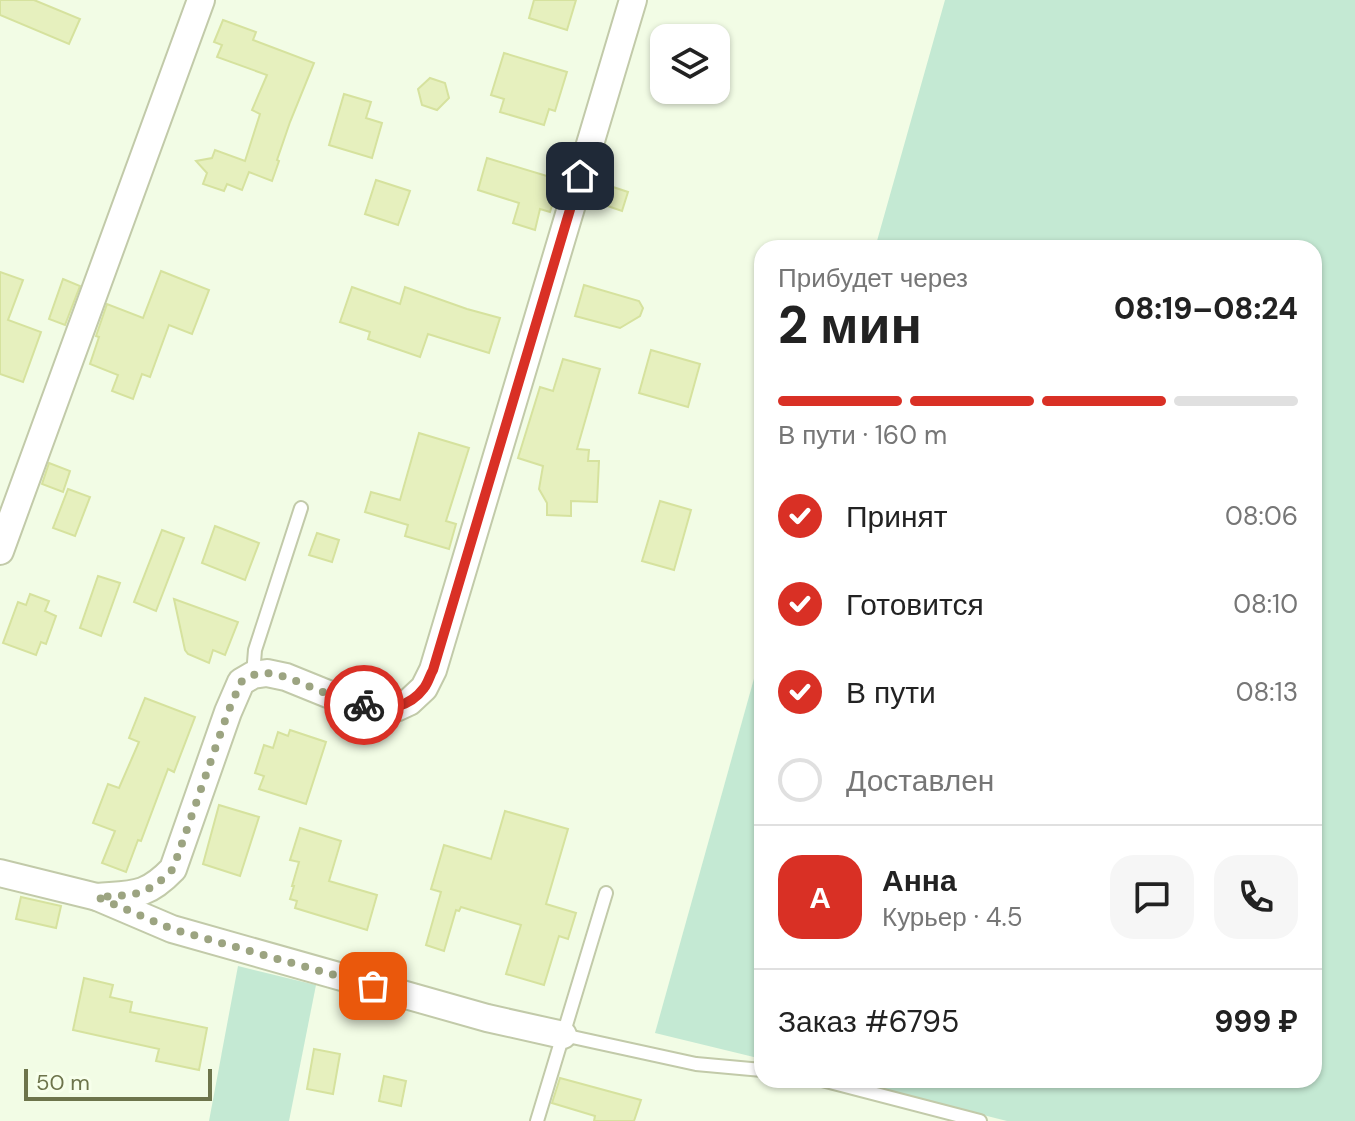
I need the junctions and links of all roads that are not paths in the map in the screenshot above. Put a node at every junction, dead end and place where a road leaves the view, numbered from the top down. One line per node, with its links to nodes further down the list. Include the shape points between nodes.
1 (201, 0): 4 (street)
2 (633, 0): 5 (street, via 424,688 396,708 372,708 286,677)
3 (301, 508): 5 (lane, via 255,650)
4 (0, 551)
5 (253, 675): 8 (street, via 241,682 228,712 173,869 157,886)
6 (0, 873): 8 (street)
7 (606, 893): 9 (lane)
8 (97, 897): 9 (street, via 172,929)
9 (563, 1035): 10 (lane, via 696,1064); 12 (lane)
10 (754, 1069)
11 (853, 1088): 13 (lane)
12 (537, 1121)
13 (980, 1121)

